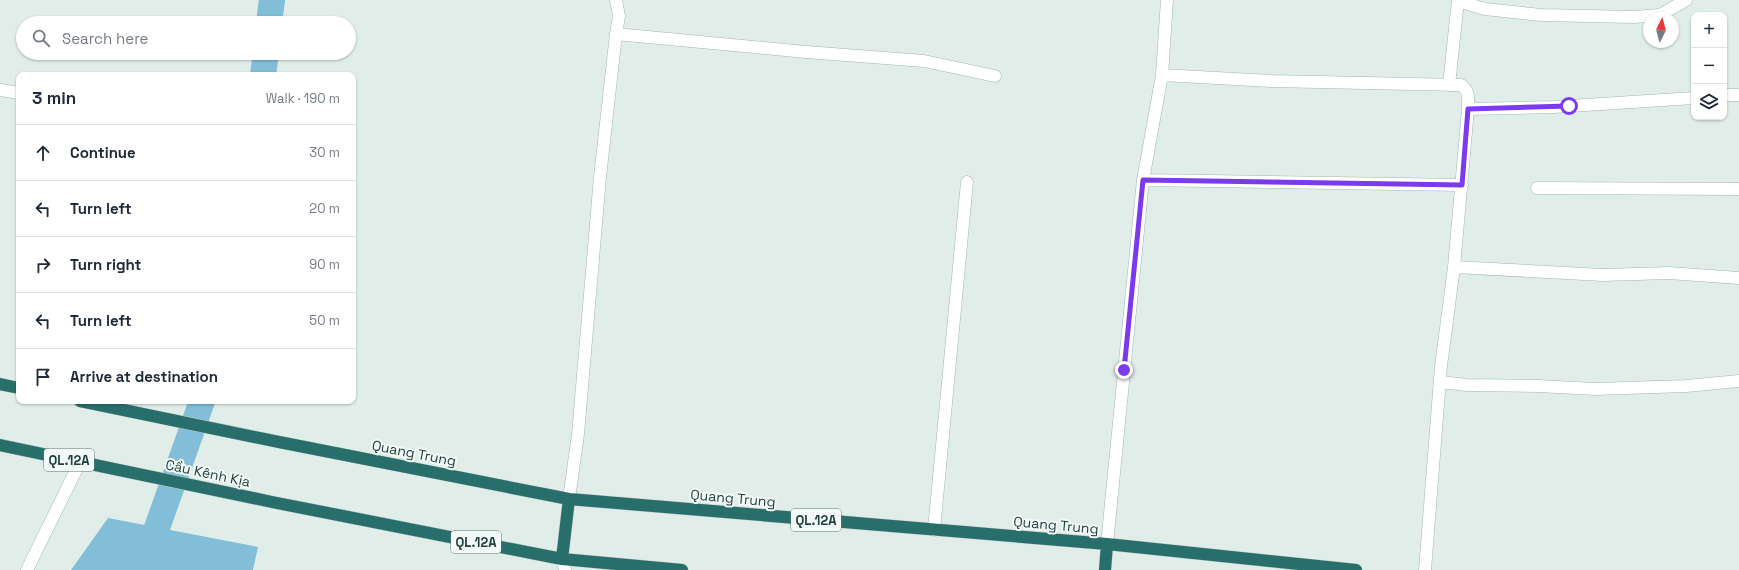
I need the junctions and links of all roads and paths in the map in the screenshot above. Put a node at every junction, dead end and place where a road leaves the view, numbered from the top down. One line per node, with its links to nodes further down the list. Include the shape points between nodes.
1 (616, 0): 5 (street, via 619,16)
2 (1167, 0): 6 (street)
3 (1686, 0): 4 (street, via 1660,15 1634,17 1541,15 1485,9)
4 (1458, 1): 8 (street)
5 (616, 34): 7 (street, via 924,61); 29 (street, via 600,177 578,434)
6 (1162, 75): 8 (street, via 1271,81); 15 (street)
7 (996, 76)
8 (1449, 85): 14 (street, via 1461,85 1465,88 1469,94)
9 (0, 90): 10 (street)
10 (16, 93)
11 (1739, 95): 12 (street)
12 (1727, 96)
13 (1691, 98): 14 (street, via 1554,107)
14 (1468, 109): 17 (street)
15 (1143, 180): 17 (street); 31 (street)
16 (967, 182): 30 (street)
17 (1462, 185): 20 (street)
18 (1537, 188): 19 (street)
19 (1739, 189)
20 (1454, 267): 21 (street, via 1603,275 1669,273); 23 (street)
21 (1739, 278)
22 (1739, 381): 23 (street, via 1686,386 1595,389)
23 (1440, 382): 37 (street)
24 (0, 384): 25 (highway)
25 (16, 387)
26 (94, 404): 29 (highway, Quang Trung / QL.12A)
27 (0, 445): 28 (highway, QL.12A)
28 (80, 462): 32 (highway, Cầu Kênh Kịa / QL.12A); 33 (street)
29 (569, 499): 30 (highway, Quang Trung / QL.12A); 32 (highway)
30 (934, 530): 31 (highway, Quang Trung / QL.12A)
31 (1107, 544): 35 (highway); 36 (highway, Quang Trung / QL.12A)
32 (564, 564): 34 (highway, QL.12A)
33 (27, 570)
34 (682, 570)
35 (1105, 570)
36 (1356, 570)
37 (1425, 570)

